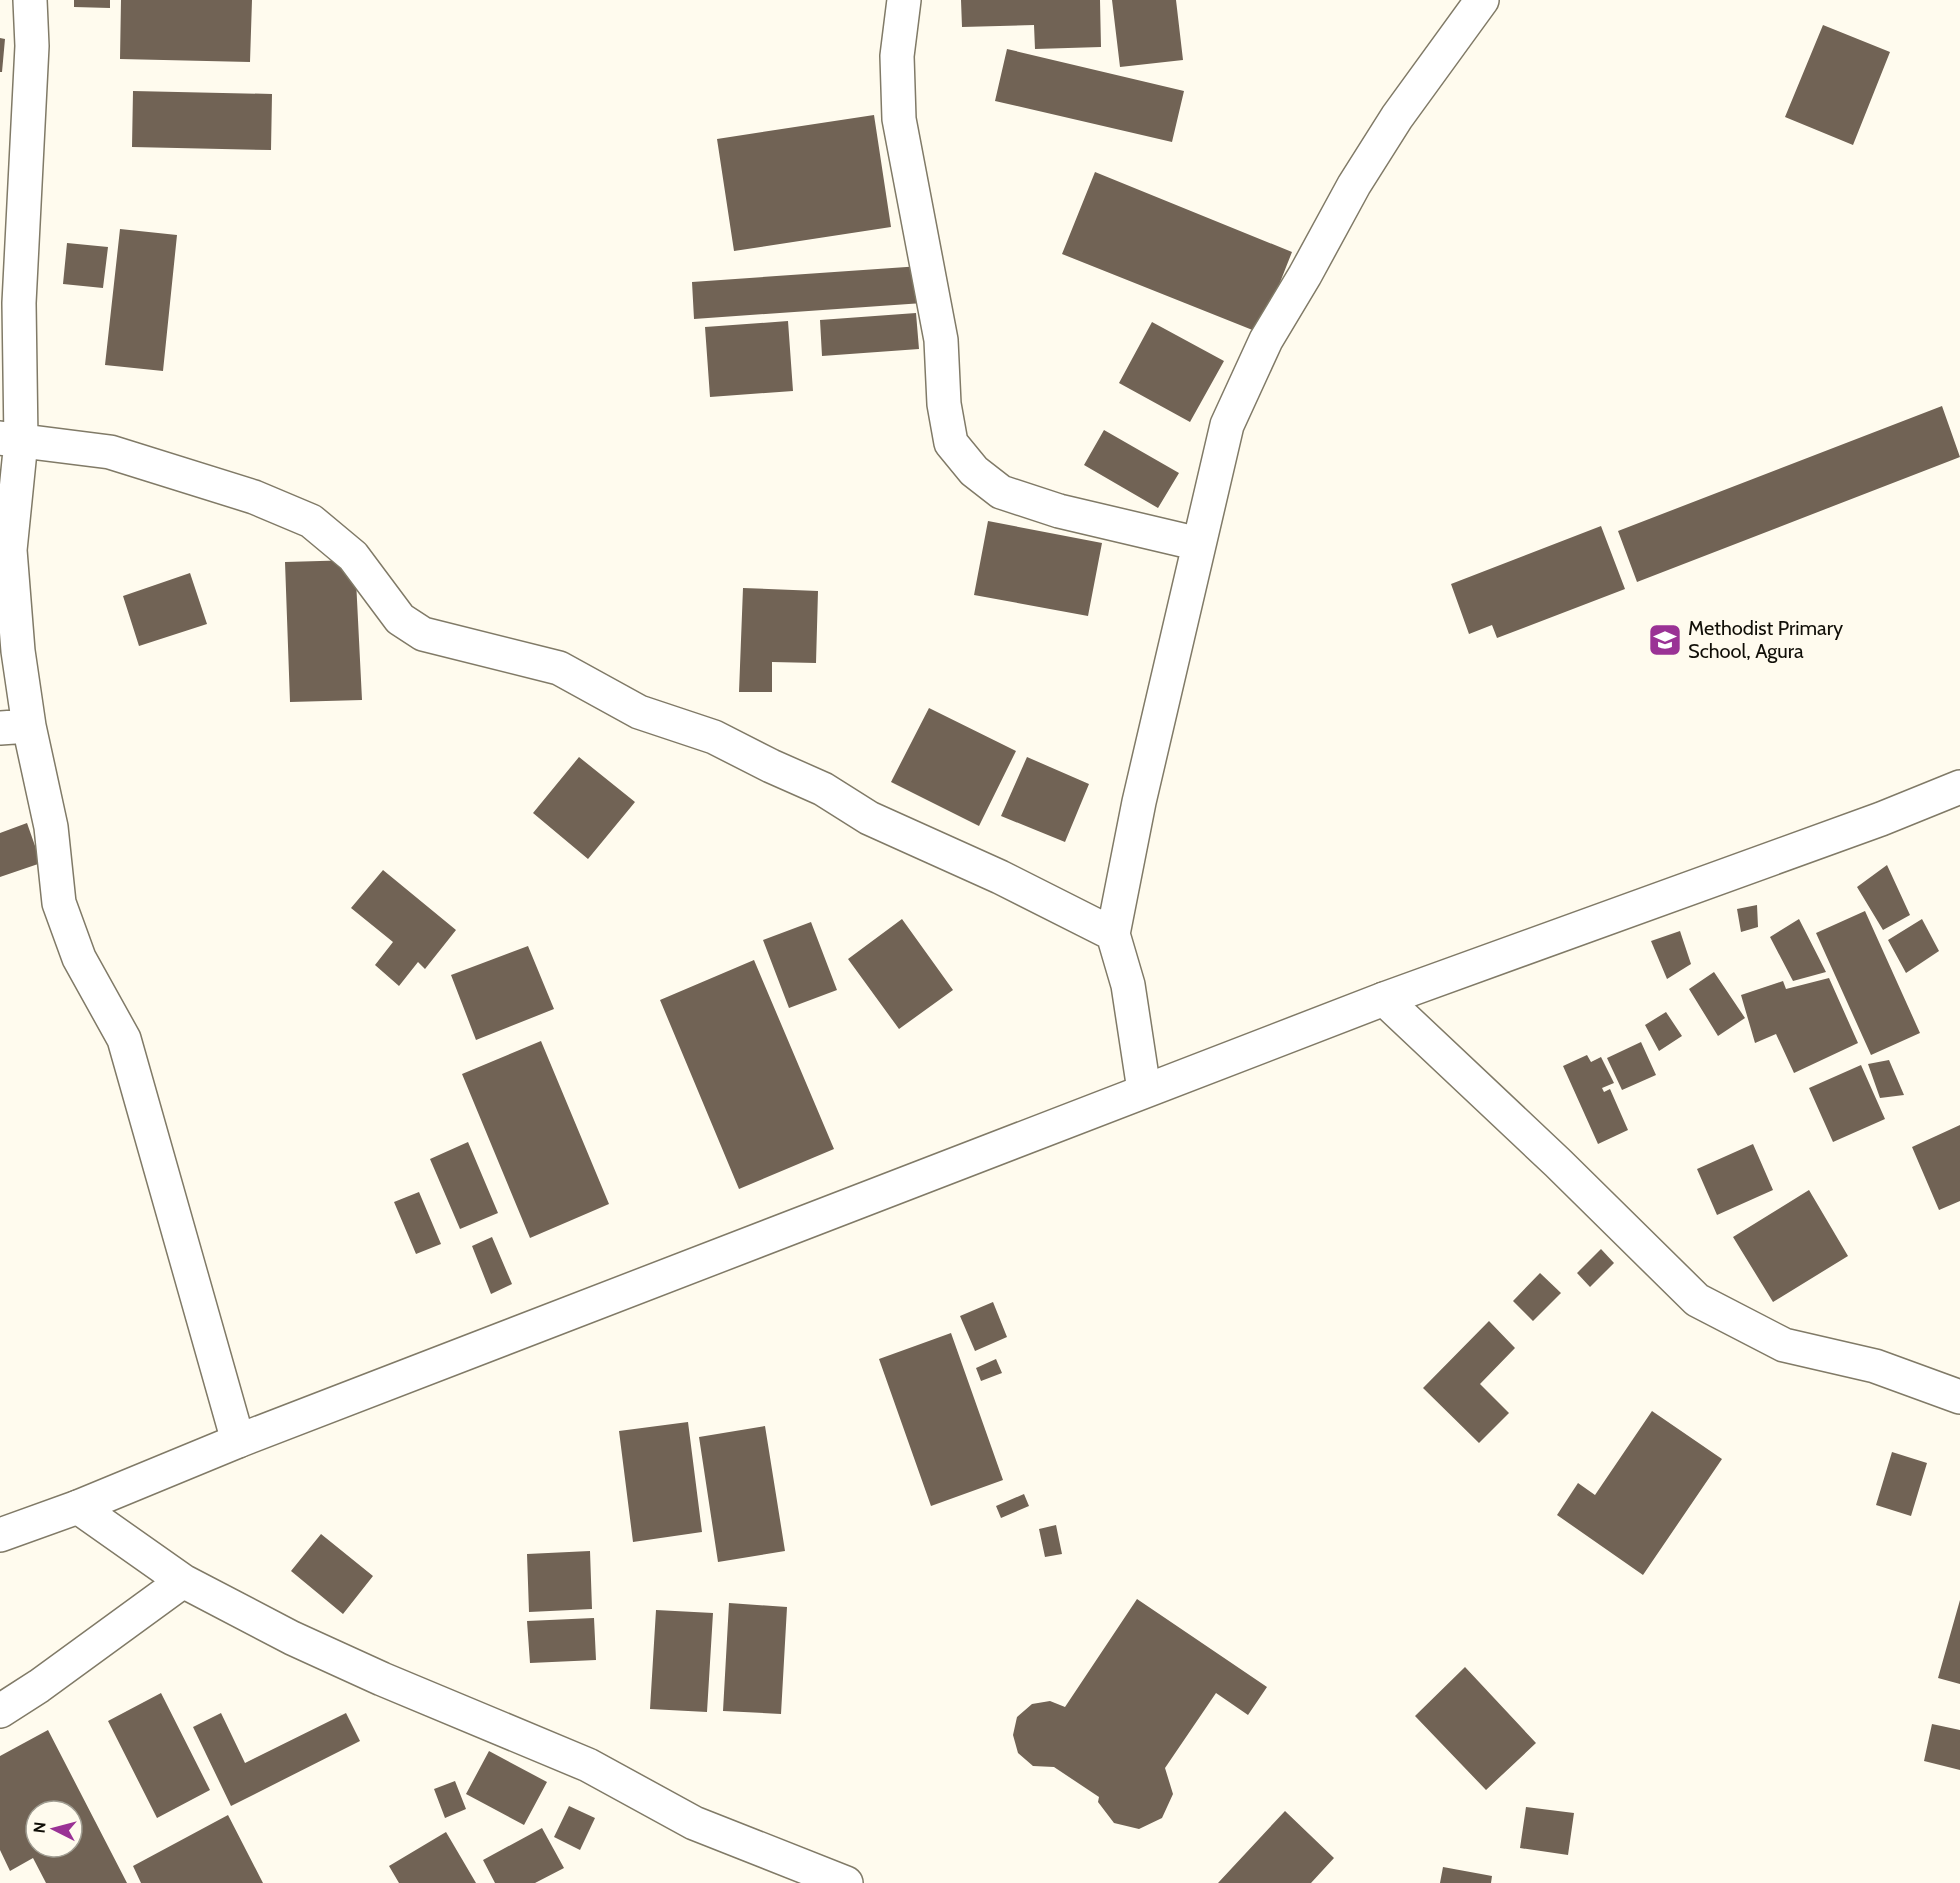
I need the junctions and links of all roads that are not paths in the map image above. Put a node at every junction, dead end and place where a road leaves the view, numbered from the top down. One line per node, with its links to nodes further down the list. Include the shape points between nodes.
1 (30, 0): 4 (street, via 32,46)
2 (904, 0): 5 (street, via 897,56 899,118 941,340 944,404 951,443 974,471 1001,492 1059,511)
3 (1482, 0): 5 (street, via 1397,117 1266,340 1227,425)
4 (10, 439): 6 (street, via 10,550 18,651); 8 (street, via 110,452 254,497 310,521 353,556 400,619 423,634 559,668 639,712 714,737 823,789 869,818)
5 (1199, 544): 8 (street, via 1139,802)
6 (14, 727): 12 (street, via 51,827 59,903 79,958 124,1039)
7 (1960, 787): 9 (street)
8 (1113, 934): 10 (street, via 1128,986)
9 (1384, 999): 10 (street); 11 (street, via 1558,1162 1697,1300 1784,1345 1875,1366)
10 (1144, 1090): 12 (street)
11 (1960, 1397)
12 (238, 1441): 13 (street)
13 (78, 1507): 14 (street); 15 (street)
14 (0, 1535)
15 (183, 1581): 16 (street); 17 (street, via 322,1652 588,1765 694,1823)
16 (0, 1711)
17 (826, 1880)

